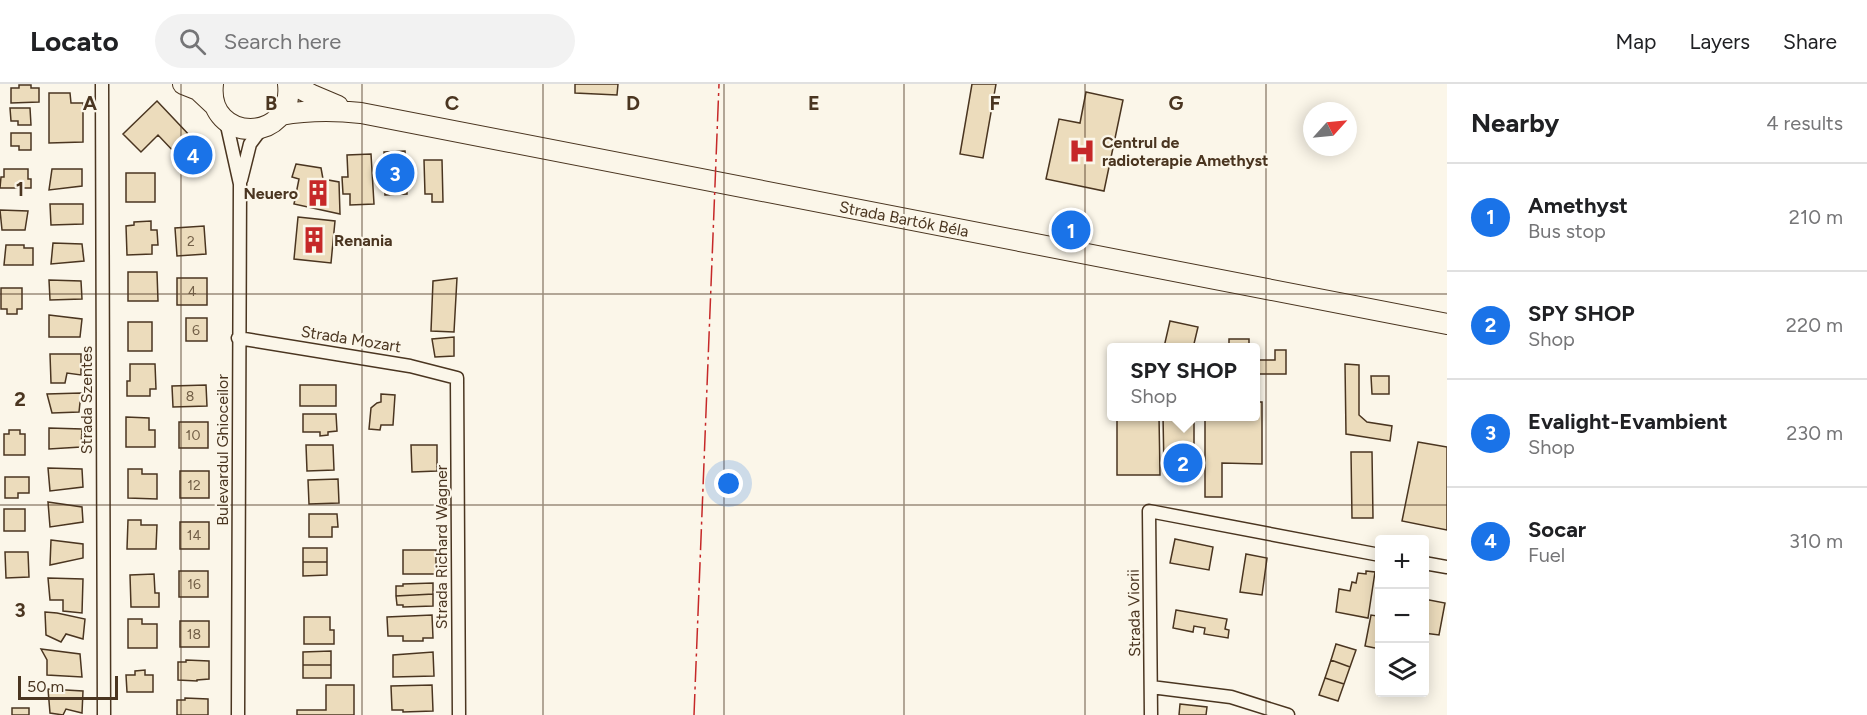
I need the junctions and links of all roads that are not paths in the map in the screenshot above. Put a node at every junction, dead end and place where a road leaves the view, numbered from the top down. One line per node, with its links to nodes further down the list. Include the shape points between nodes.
1 (102, 84): 17 (street, Strada Szentes)
2 (183, 84): 5 (main road, via 198,90)
3 (213, 84): 5 (main road, via 212,93)
4 (290, 84): 6 (main road, Strada Bartók Béla); 7 (main road)
5 (220, 113): 8 (main road, via 237,127); 9 (street, Bulevardul Ghioceilor)
6 (361, 113): 7 (main road, Strada Bartók Béla, via 318,110); 10 (main road, Strada Bartók Béla)
7 (281, 115): 8 (main road)
8 (262, 128): 9 (street, Bulevardul Ghioceilor, via 250,144)
9 (240, 184): 11 (street, Bulevardul Ghioceilor)
10 (1447, 324)
11 (238, 338): 12 (street, Strada Mozart, via 410,366); 18 (street, Bulevardul Ghioceilor)
12 (457, 378): 19 (street, Strada Richard Wagner)
13 (1375, 554): 16 (street, Strada Viorii, via 1149,511)
14 (1429, 564): 15 (street)
15 (1447, 567)
16 (1152, 687): 20 (street, Strada Viorii); 21 (street, via 1231,697)
17 (104, 715)
18 (238, 715)
19 (459, 715)
20 (1151, 715)
21 (1288, 715)

